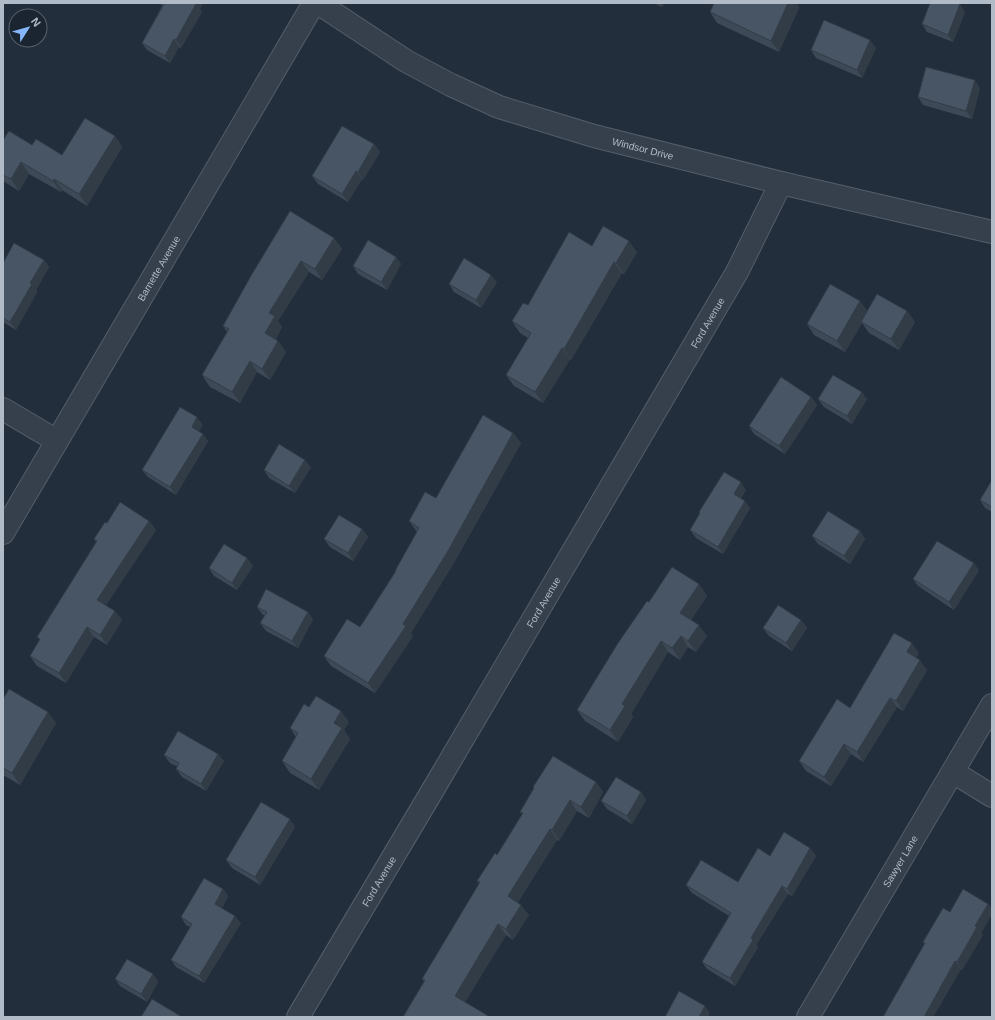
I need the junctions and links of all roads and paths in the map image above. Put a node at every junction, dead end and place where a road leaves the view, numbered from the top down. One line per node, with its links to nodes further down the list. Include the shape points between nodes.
1 (314, 3): 6 (street, Barnette Avenue)
2 (318, 3): 3 (street, Windsor Drive, via 406,61 499,107 594,136)
3 (781, 183): 4 (street, Windsor Drive); 11 (street, Ford Avenue, via 737,272)
4 (992, 232)
5 (3, 410): 6 (street)
6 (57, 441): 7 (street, Barnette Avenue)
7 (3, 533)
8 (992, 705): 9 (street, Sawyer Lane)
9 (953, 772): 10 (street); 12 (street, Sawyer Lane)
10 (992, 796)
11 (298, 1017)
12 (808, 1017)

